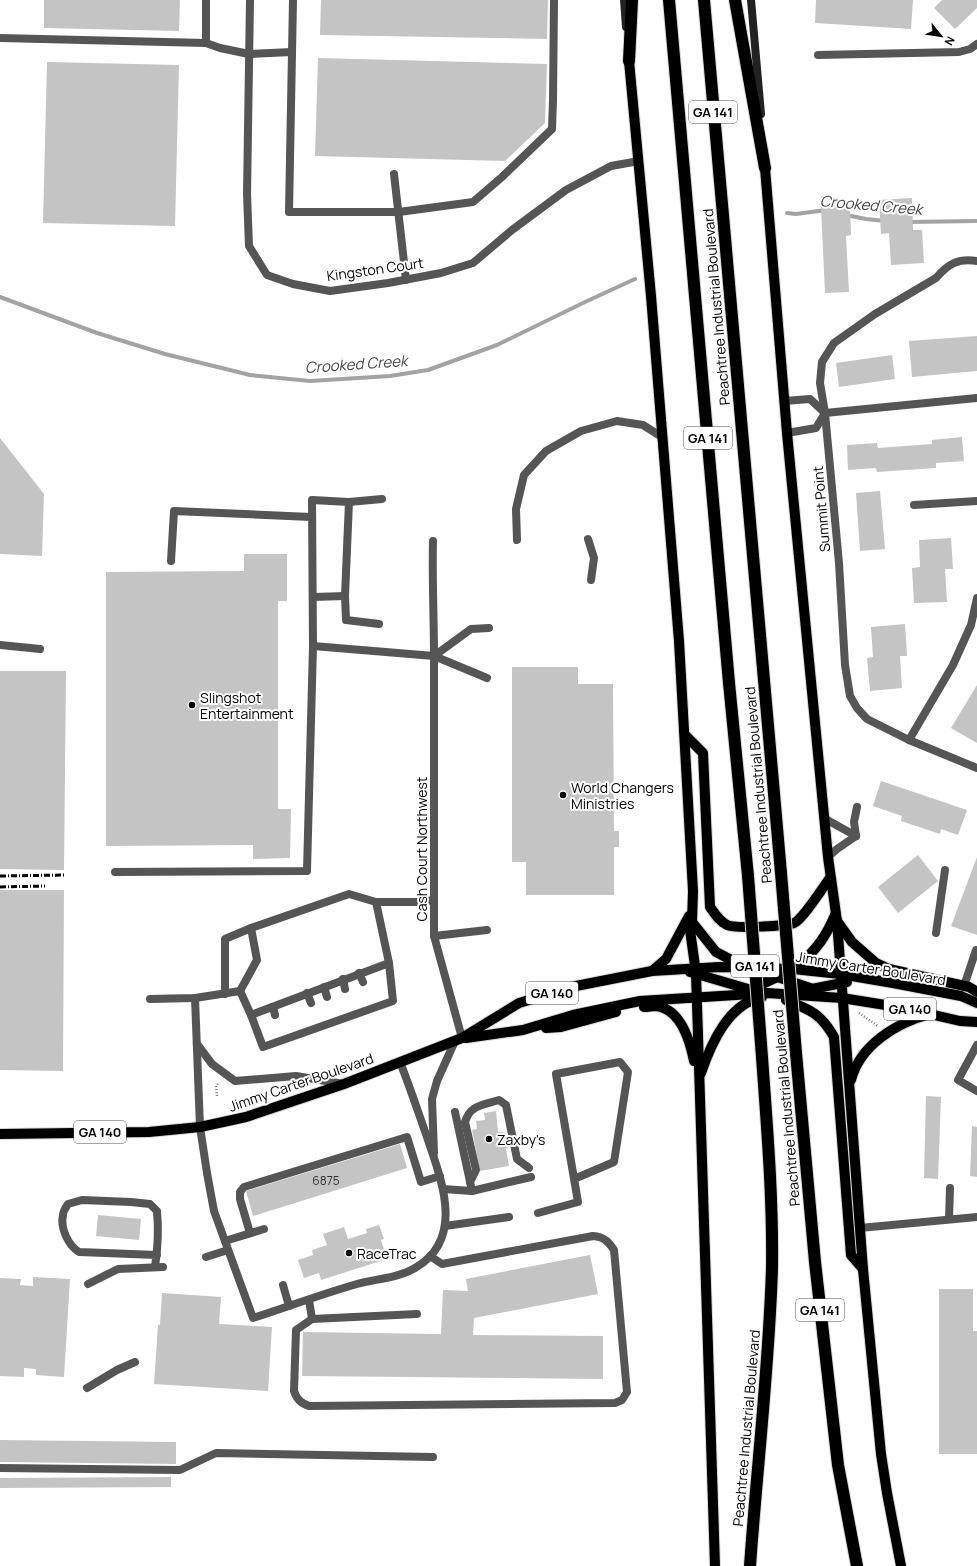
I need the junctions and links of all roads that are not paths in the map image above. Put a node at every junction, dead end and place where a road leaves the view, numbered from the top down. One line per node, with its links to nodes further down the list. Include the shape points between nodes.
1 (206, 0): 12 (street)
2 (250, 0): 15 (street, Kingston Court)
3 (292, 0): 14 (street)
4 (554, 0): 21 (street, via 552,129 473,202)
5 (624, 0): 17 (main road)
6 (632, 0): 17 (highway)
7 (670, 0): 146 (highway, Peachtree Industrial Boulevard / GA 141, bridge, via 728,683 748,876 772,1209 772,1267 766,1373)
8 (704, 0): 147 (highway, Peachtree Industrial Boulevard / GA 141, bridge, via 815,1262 838,1465)
9 (735, 0): 19 (highway)
10 (751, 0): 19 (main road)
11 (0, 38): 12 (street)
12 (206, 43): 15 (street)
13 (977, 44): 16 (street, via 959,52)
14 (292, 52): 15 (street); 21 (street, via 290,212)
15 (249, 54): 23 (street, Kingston Court, via 246,194 249,246 267,275 293,284 330,291)
16 (818, 55)
17 (629, 61): 18 (main road)
18 (639, 161): 23 (street, Kingston Court, via 611,166 566,190 512,230 474,263); 28 (main road)
19 (765, 168): 25 (main road)
20 (394, 174): 21 (street)
21 (399, 212): 23 (street)
22 (977, 261): 26 (street, Summit Point, via 966,259 954,263 936,278 875,314 834,343 822,362 820,383)
23 (406, 280)
24 (977, 398): 26 (street)
25 (784, 401): 26 (street, via 810,399); 27 (main road)
26 (825, 413): 27 (street, via 816,428); 50 (street, Summit Point, via 839,563 845,665 850,696 867,719)
27 (787, 433): 53 (main road)
28 (662, 437): 35 (street, via 643,426 617,421 581,431 546,451 524,475 516,509); 49 (main road)
29 (382, 500): 31 (street)
30 (977, 501): 32 (street)
31 (349, 502): 33 (street, via 312,500); 39 (street)
32 (914, 505)
33 (311, 517): 37 (street, via 174,511); 40 (street)
34 (588, 539): 38 (street, via 594,558)
35 (517, 540)
36 (432, 541): 47 (street, Cash Court Northwest)
37 (171, 560)
38 (591, 580)
39 (345, 596): 40 (street); 42 (street, via 346,620)
40 (313, 598): 45 (street)
41 (977, 598): 50 (street, via 971,625 953,665)
42 (379, 624)
43 (489, 628): 47 (street, via 471,629)
44 (0, 645): 46 (street)
45 (313, 646): 47 (street); 57 (street, via 307,871)
46 (40, 649)
47 (434, 656): 48 (street); 59 (street, Cash Court Northwest)
48 (487, 678)
49 (685, 735): 58 (main road, via 703,753 710,907 719,919 728,925 748,928 794,923); 61 (main road)
50 (909, 740): 51 (street, Summit Point)
51 (977, 768)
52 (857, 807): 54 (street, via 854,822)
53 (824, 817): 54 (street); 55 (main road)
54 (856, 836): 55 (street)
55 (828, 857): 58 (main road)
56 (945, 870): 66 (street)
57 (115, 872)
58 (830, 878): 62 (main road)
59 (434, 900): 60 (street); 67 (street, Cash Court Northwest)
60 (376, 902): 64 (street, via 349,894); 69 (street)
61 (693, 907): 63 (main road); 73 (main road, via 666,959)
62 (836, 917): 71 (main road, via 822,940); 77 (main road); 79 (main road, via 856,946 876,963 889,969)
63 (692, 922): 70 (main road, via 716,952); 72 (main road, via 690,930)
64 (251, 928): 84 (street, via 257,960); 86 (street, via 225,939)
65 (487, 930): 67 (street)
66 (936, 933)
67 (434, 936): 101 (street, Cash Court Northwest)
68 (976, 950): 79 (street)
69 (388, 963): 74 (street); 98 (street, via 393,1001 370,1004 263,1047)
70 (746, 967): 71 (main road, Jimmy Carter Boulevard / GA 140); 72 (main road, Jimmy Carter Boulevard / GA 140); 75 (main road)
71 (793, 969): 75 (main road); 77 (main road, Jimmy Carter Boulevard / GA 140)
72 (696, 970): 73 (main road, Jimmy Carter Boulevard / GA 140); 82 (main road); 91 (main road)
73 (652, 972): 101 (main road, Jimmy Carter Boulevard / GA 140, via 576,986 519,1003)
74 (359, 973): 76 (street); 78 (street)
75 (779, 977): 82 (main road); 83 (main road)
76 (343, 979): 80 (street); 81 (street)
77 (841, 979): 83 (main road); 93 (main road); 96 (main road, Jimmy Carter Boulevard / GA 140, via 861,978 943,992)
78 (363, 982)
79 (964, 986): 85 (main road)
80 (324, 987): 87 (street); 90 (street)
81 (345, 989)
82 (750, 989): 88 (main road); 89 (main road)
83 (813, 989): 88 (main road); 93 (main road)
84 (240, 991): 86 (street); 98 (street)
85 (977, 992)
86 (225, 994): 92 (street)
87 (307, 994): 95 (street); 98 (street, via 294,1003 274,1011)
88 (773, 994): 89 (main road, Jimmy Carter Boulevard / GA 140); 93 (main road, Jimmy Carter Boulevard / GA 140); 105 (main road, via 756,998 734,1014 715,1039); 134 (main road, via 817,1014 834,1037 851,1255)
89 (735, 995): 91 (main road, Jimmy Carter Boulevard / GA 140)
90 (328, 997)
91 (697, 997): 100 (main road, Jimmy Carter Boulevard / GA 140, via 622,1004); 105 (main road)
92 (194, 998): 94 (street); 102 (street)
93 (842, 998): 97 (main road, Jimmy Carter Boulevard / GA 140); 107 (main road)
94 (150, 1000)
95 (311, 1003)
96 (977, 1003)
97 (932, 1014): 99 (main road, Jimmy Carter Boulevard / GA 140); 107 (main road, via 900,1026 873,1044 858,1064)
98 (251, 1015)
99 (977, 1022)
100 (523, 1030): 101 (main road, Jimmy Carter Boulevard / GA 140); 105 (main road, via 561,1027 630,1009 657,1006 676,1017 688,1037)
101 (459, 1040): 104 (main road, Jimmy Carter Boulevard / GA 140); 112 (street, via 436,1081 432,1099)
102 (197, 1044): 106 (street, via 212,1064 235,1081 296,1076); 110 (street)
103 (977, 1045): 108 (street, via 958,1080)
104 (400, 1062): 106 (main road, Jimmy Carter Boulevard / GA 140); 112 (street)
105 (699, 1079): 145 (main road)
106 (344, 1084): 110 (main road, Jimmy Carter Boulevard / GA 140, via 246,1118)
107 (850, 1086): 126 (main road)
108 (977, 1091)
109 (455, 1112): 117 (street)
110 (200, 1127): 111 (main road, Jimmy Carter Boulevard / GA 140, via 149,1132); 129 (street, via 214,1211)
111 (0, 1134)
112 (434, 1157): 114 (street)
113 (529, 1168): 117 (street, via 517,1159 506,1105 499,1100 473,1108 467,1115 465,1122 476,1170)
114 (440, 1176): 119 (street); 128 (street, via 421,1182 407,1137 244,1186 240,1192 240,1199)
115 (531, 1177): 120 (street)
116 (574, 1179): 116 (street, via 556,1074 620,1062 628,1072 614,1162); 121 (street, via 578,1202)
117 (470, 1182): 120 (street)
118 (950, 1188): 124 (street)
119 (443, 1190): 120 (street); 125 (street)
120 (472, 1191)
121 (538, 1213)
122 (509, 1217): 125 (street)
123 (977, 1217): 124 (street)
124 (949, 1219): 126 (street)
125 (445, 1226): 132 (street, via 438,1245)
126 (860, 1228): 134 (main road)
127 (264, 1229): 128 (street)
128 (250, 1233): 129 (street)
129 (225, 1241): 130 (street)
130 (228, 1250): 133 (street); 138 (street, via 252,1318)
131 (157, 1255): 131 (street, via 157,1211 150,1204 82,1200 68,1204 62,1216 64,1232 74,1249 79,1252); 135 (street, via 159,1267 118,1269)
132 (430, 1256): 137 (street, via 421,1265 405,1273 356,1284); 140 (street, via 442,1264 592,1236 601,1237 609,1242 614,1250 627,1392 622,1400 615,1403 309,1406 296,1398 294,1391 296,1330)
133 (206, 1257)
134 (863, 1269): 148 (main road, via 881,1454)
135 (88, 1284)
136 (283, 1285): 138 (street)
137 (309, 1300): 138 (street); 140 (street)
138 (289, 1306)
139 (417, 1314): 140 (street)
140 (312, 1320)
141 (135, 1362): 142 (street)
142 (87, 1388)
143 (433, 1457): 144 (street, via 216,1453 180,1470)
144 (0, 1468)
145 (715, 1566)
146 (750, 1566)
147 (857, 1566)
148 (901, 1566)

